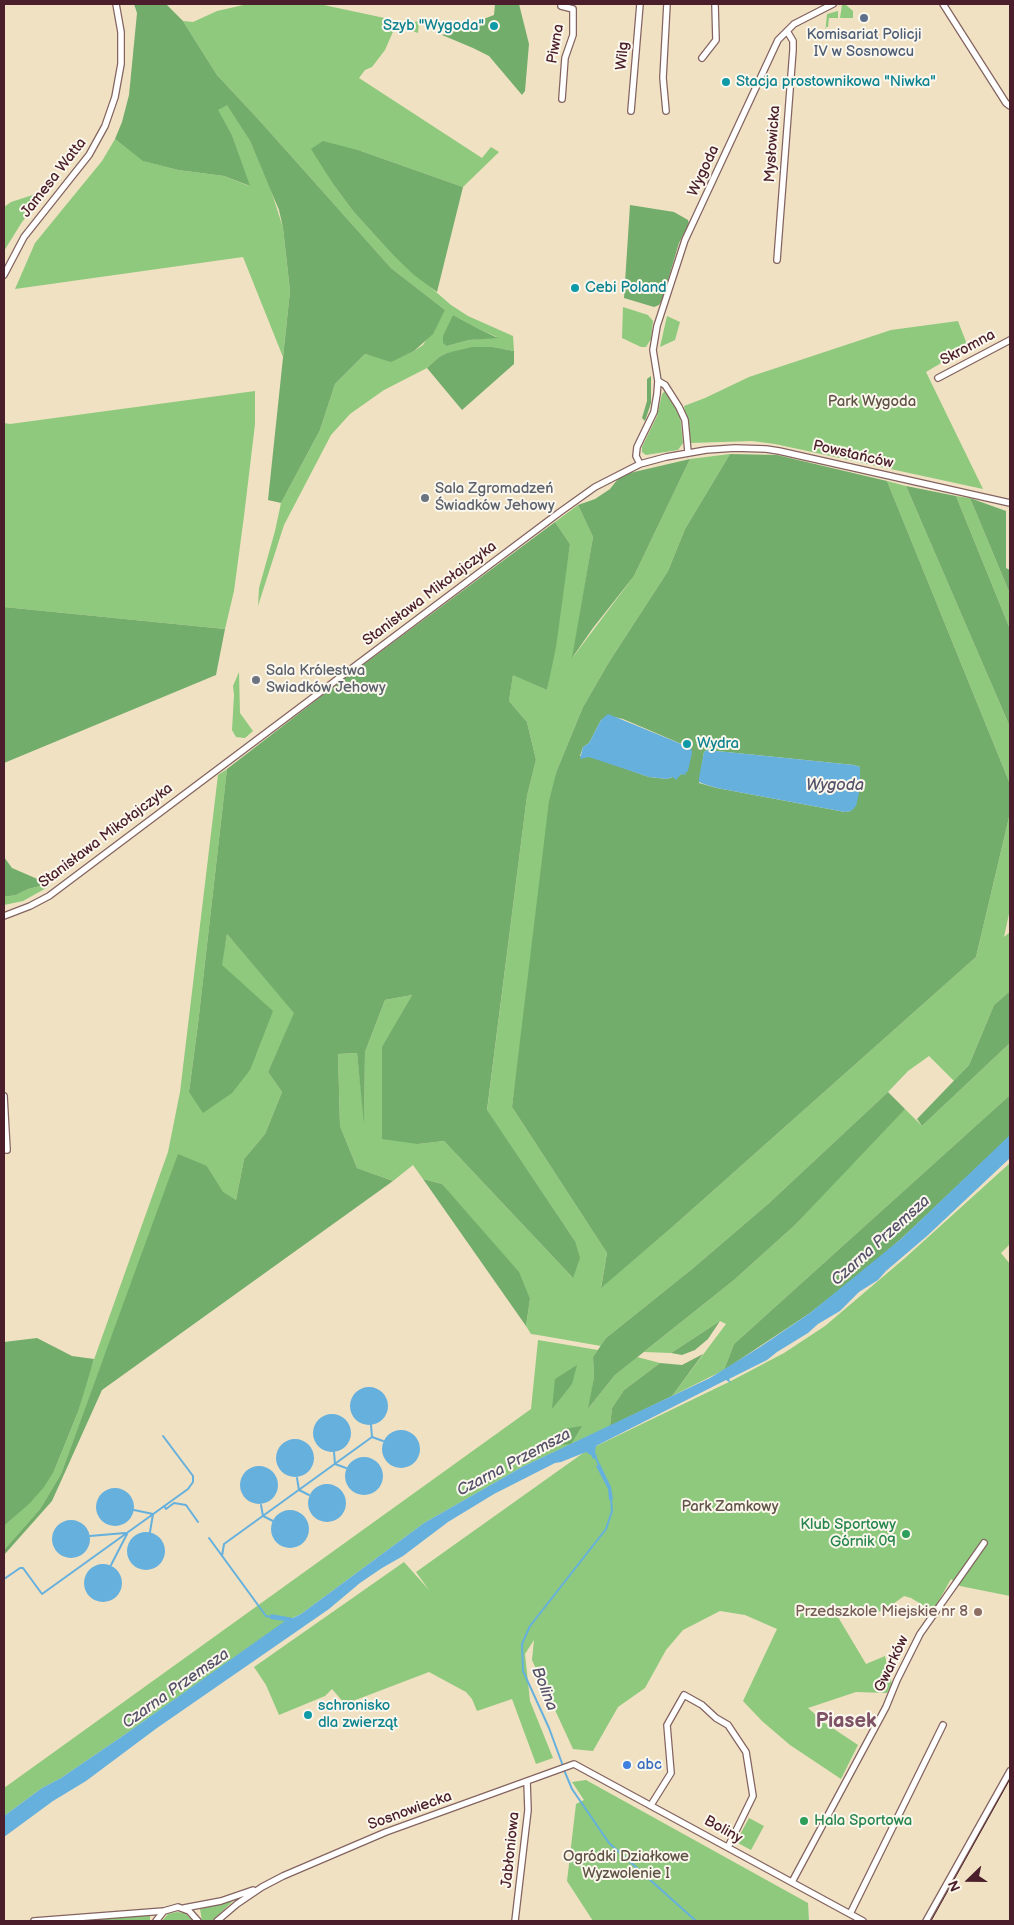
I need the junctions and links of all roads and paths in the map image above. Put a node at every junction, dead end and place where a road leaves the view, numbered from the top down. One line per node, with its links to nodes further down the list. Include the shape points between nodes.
1 (116, 4): 15 (street, Jamesa Watta, via 121,32 121,64 105,126 89,155 24,237)
2 (561, 4): 10 (street, Piwna, via 574,9 573,35 564,58)
3 (640, 4): 12 (street, Wilg)
4 (667, 4): 13 (street, via 663,78)
5 (716, 4): 9 (street, via 716,40)
6 (833, 4): 8 (street, Wygoda)
7 (943, 4): 11 (street)
8 (787, 31): 14 (street, Mysłowicka, via 793,40 793,50); 18 (street, Wygoda, via 773,49 680,251 654,342)
9 (702, 58)
10 (562, 99)
11 (1010, 106)
12 (631, 111)
13 (666, 112)
14 (777, 260)
15 (4, 274)
16 (1010, 340): 17 (street, Skromna)
17 (938, 378)
18 (658, 381): 19 (street, via 666,385 685,420); 20 (street, Wygoda, via 654,412 636,456)
19 (688, 452): 20 (street, Stanisława Mikołajczyka); 21 (street, Powstańców, via 734,448 779,451)
20 (640, 464): 22 (street, Stanisława Mikołajczyka, via 595,487 560,512 48,896)
21 (1010, 503)
22 (4, 916)
23 (4, 1096): 24 (street)
24 (7, 1150)
25 (984, 1543): 32 (street, Gwarków, via 920,1634 889,1700)
26 (942, 1725): 36 (street)
27 (570, 1765): 29 (street, Sosnowiecka); 30 (street, Boliny, via 578,1766)
28 (1010, 1771): 45 (street)
29 (527, 1781): 33 (street, Sosnowiecka, via 378,1836); 43 (street, Jabłoniowa, via 528,1810)
30 (651, 1805): 31 (street, Boliny); 31 (street, via 671,1773 667,1725 684,1696 728,1725 746,1752 753,1796)
31 (728, 1847): 32 (street, Boliny)
32 (792, 1882): 36 (street, Boliny)
33 (262, 1886): 34 (street, Sosnowiecka, via 221,1901); 42 (street, Sosnowiecka)
34 (184, 1908): 35 (street, Sosnowiecka); 41 (street)
35 (164, 1911): 37 (street, Sosnowiecka); 40 (street)
36 (850, 1914): 44 (street, Boliny)
37 (76, 1917): 38 (street, Sosnowiecka); 39 (street, Sosnowiecka)
38 (34, 1921)
39 (85, 1921)
40 (156, 1921)
41 (198, 1921)
42 (217, 1921)
43 (515, 1921)
44 (863, 1921)
45 (926, 1921)

